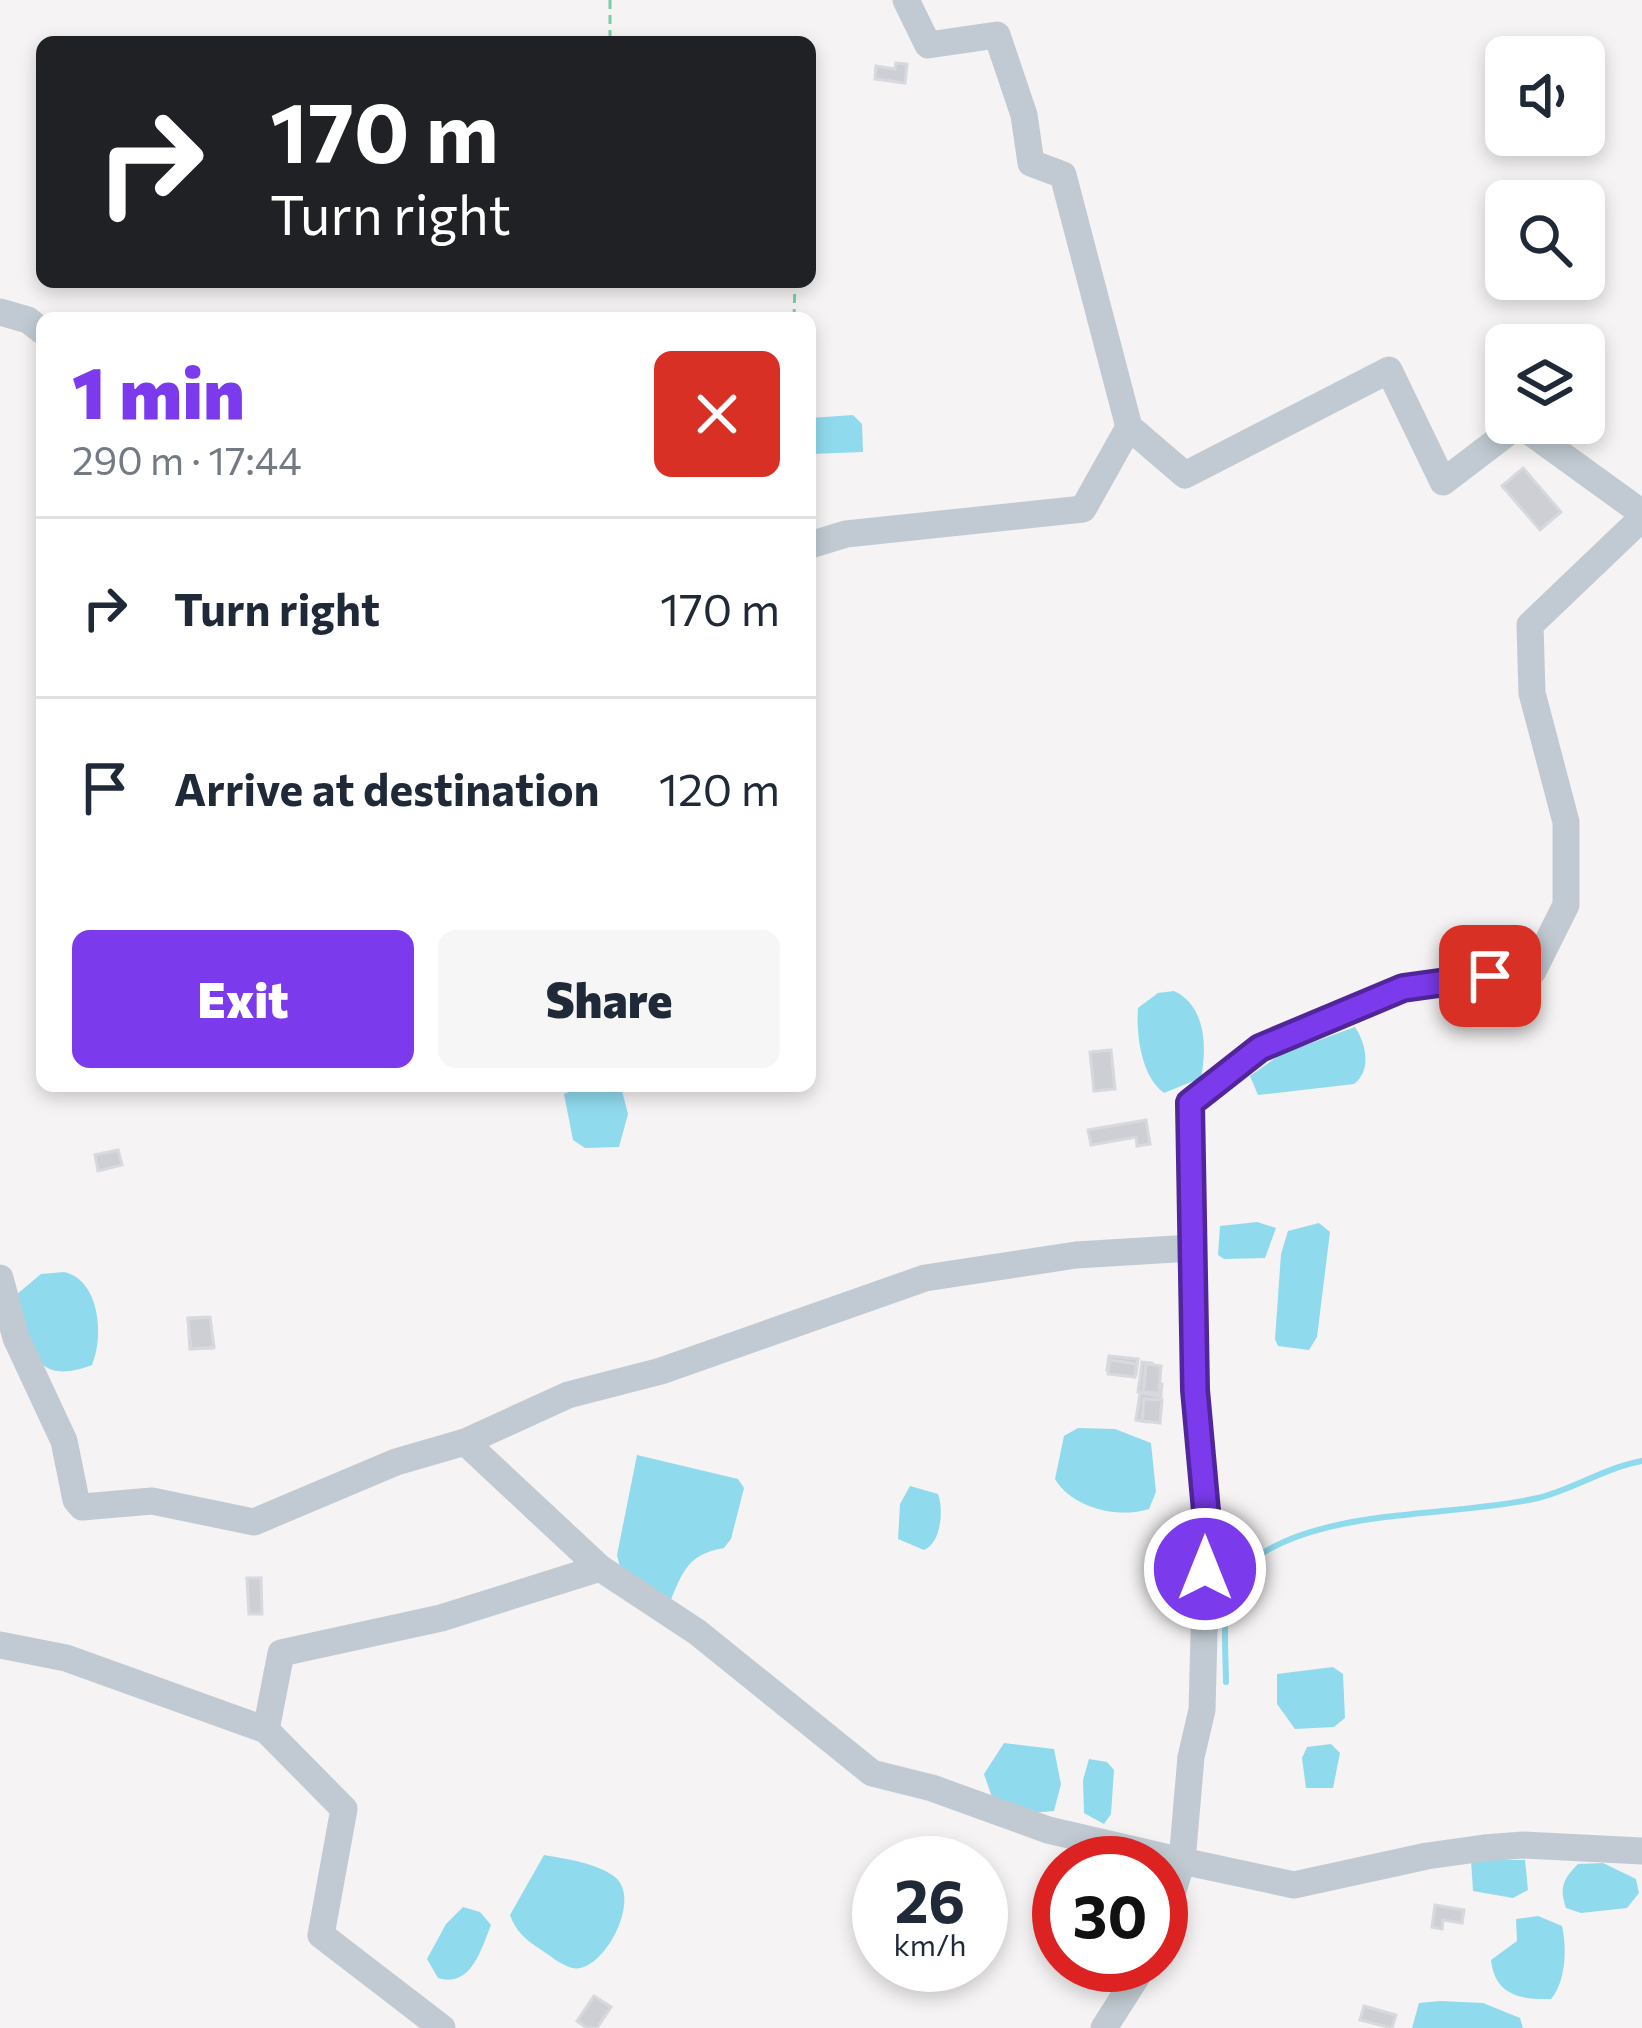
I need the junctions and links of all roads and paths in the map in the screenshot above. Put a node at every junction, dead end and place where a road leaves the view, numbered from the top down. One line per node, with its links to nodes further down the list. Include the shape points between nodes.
1 (610, 0): 3 (path)
2 (906, 0): 6 (street, via 928,44 997,35 1031,163 1063,175)
3 (610, 36)
4 (0, 312): 5 (street)
5 (36, 327)
6 (1129, 427): 7 (street, via 1185,475 1389,370 1443,482 1519,424); 8 (street, via 1083,509)
7 (1642, 515): 9 (street, via 1530,625 1532,693 1566,822 1566,905 1532,970 1403,988 1260,1048 1190,1103)
8 (816, 543)
9 (1192, 1248): 11 (street, via 925,1278 661,1372 568,1395); 16 (street, via 1207,1522 1202,1710)
10 (0, 1278): 11 (street, via 82,1507 152,1501 254,1522)
11 (465, 1442): 12 (street)
12 (600, 1568): 14 (street, via 441,1618 281,1653); 15 (street, via 697,1632 872,1773)
13 (0, 1646): 14 (street, via 66,1658)
14 (266, 1730): 20 (street, via 344,1808 321,1935)
15 (1074, 1836)
16 (1184, 1836)
17 (1642, 1851): 18 (street, via 1484,1848 1294,1885)
18 (1188, 1862)
19 (1127, 1992): 21 (street)
20 (442, 2028)
21 (1104, 2028)

